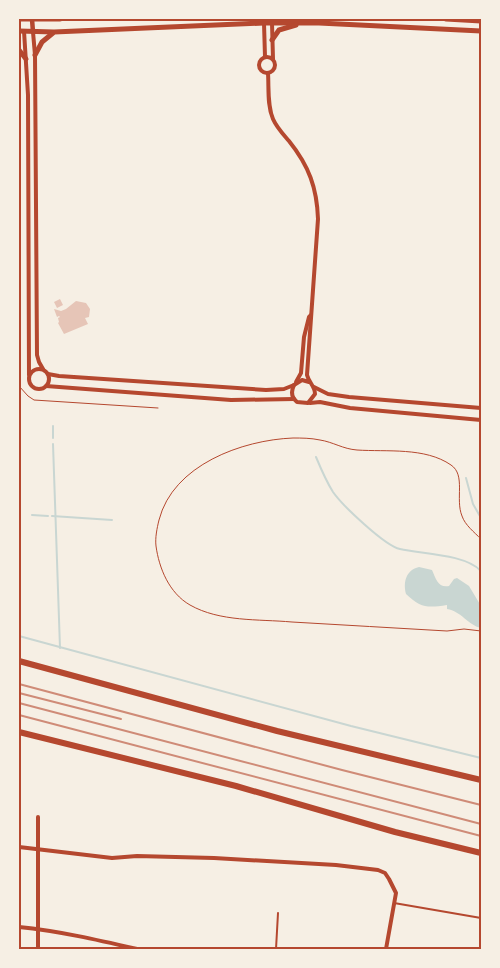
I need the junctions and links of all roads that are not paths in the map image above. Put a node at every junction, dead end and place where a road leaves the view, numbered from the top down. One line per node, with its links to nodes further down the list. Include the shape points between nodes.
1 (21, 19): 2 (main road); 9 (street)
2 (32, 19): 3 (main road); 11 (street)
3 (60, 19)
4 (446, 19): 7 (main road)
5 (264, 21): 6 (main road); 12 (main road); 16 (street)
6 (272, 21): 8 (main road); 13 (street)
7 (481, 21)
8 (302, 24): 10 (main road); 13 (main road, via 280,30)
9 (21, 31): 11 (main road); 17 (street)
10 (481, 31)
11 (33, 32): 12 (main road); 15 (street)
12 (54, 32): 15 (main road, via 42,42)
13 (272, 40): 18 (street)
14 (19, 50): 17 (main road)
15 (35, 55): 21 (street, via 37,346 38,362)
16 (265, 57): 18 (street); 19 (street, via 259,66)
17 (26, 59): 23 (street)
18 (273, 59): 19 (street, via 276,64)
19 (268, 73): 20 (street, via 273,120 306,168 317,199)
20 (312, 316): 24 (street); 25 (street, via 304,337 301,373)
21 (43, 369): 22 (street); 23 (street, via 33,370)
22 (48, 374): 25 (street, via 249,390 284,390); 26 (street)
23 (29, 375): 26 (street, via 29,382 34,387)
24 (309, 382): 25 (street, via 302,380); 27 (street)
25 (295, 384): 28 (street)
26 (46, 386): 28 (street, via 231,400)
27 (314, 387): 29 (street, via 315,394); 30 (street, via 328,394 349,397)
28 (294, 399): 29 (street)
29 (308, 403): 31 (street)
30 (481, 408)
31 (481, 420)
32 (19, 661): 34 (highway, via 276,730)
33 (19, 732): 38 (highway, via 236,786)
34 (481, 780)
35 (38, 817): 37 (street)
36 (19, 847): 37 (street)
37 (38, 848): 39 (street, via 112,858 137,856 360,867 385,873 396,893); 43 (street)
38 (481, 853)
39 (394, 903): 41 (lane); 47 (street)
40 (278, 913): 46 (lane)
41 (481, 918)
42 (19, 927): 43 (street)
43 (38, 929): 44 (street); 45 (street)
44 (38, 949)
45 (137, 949)
46 (276, 949)
47 (386, 949)

